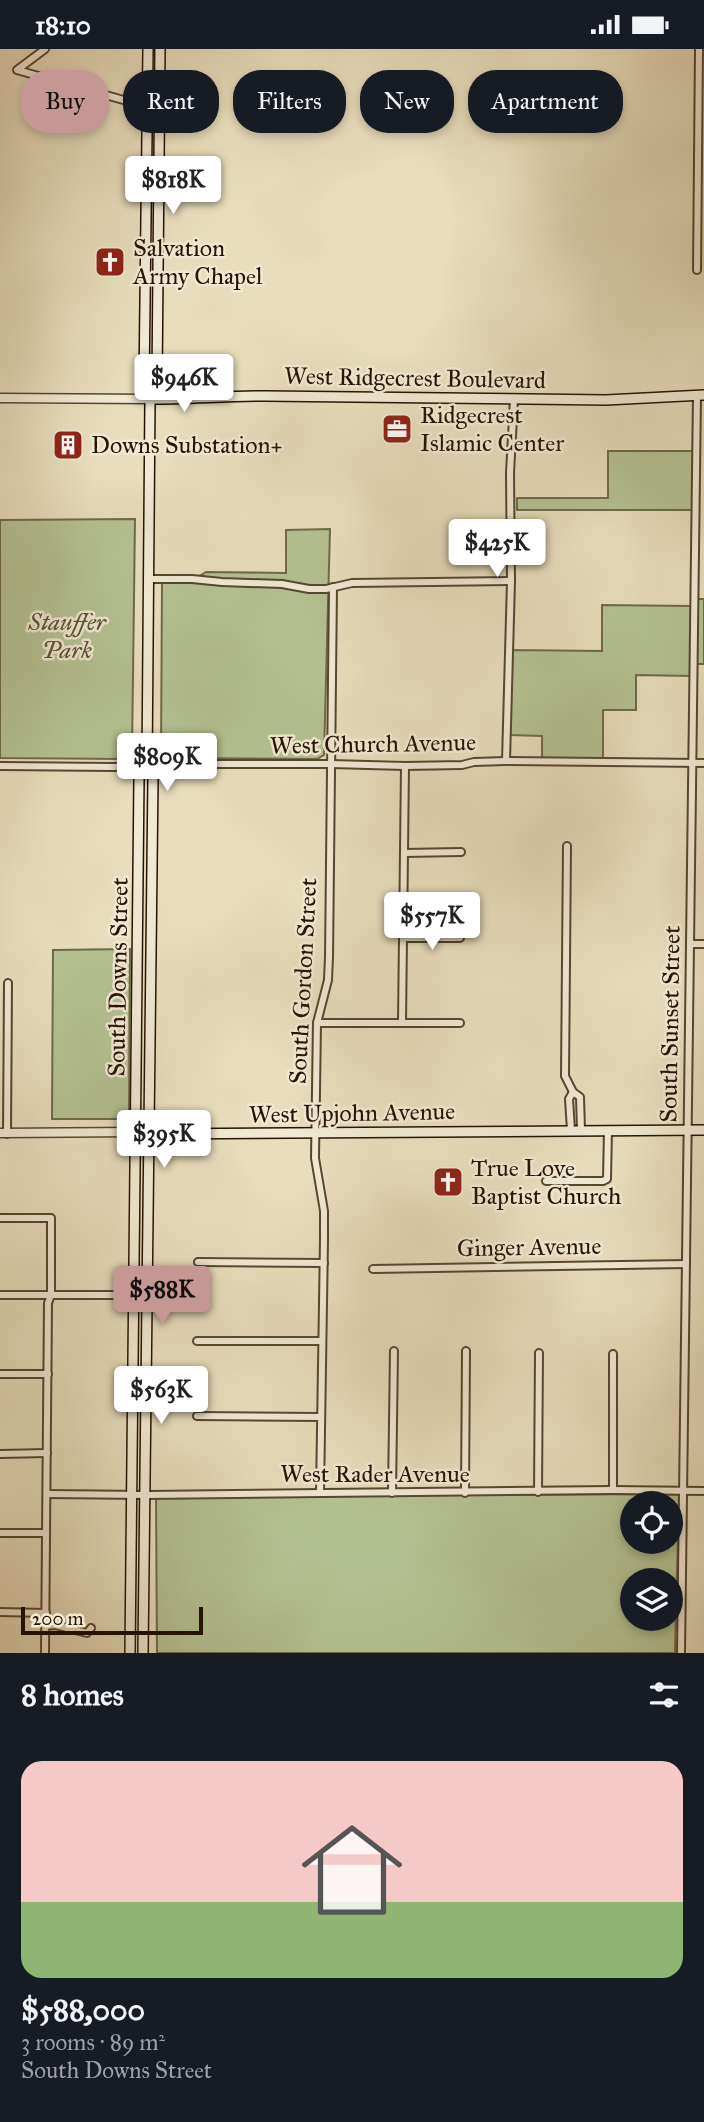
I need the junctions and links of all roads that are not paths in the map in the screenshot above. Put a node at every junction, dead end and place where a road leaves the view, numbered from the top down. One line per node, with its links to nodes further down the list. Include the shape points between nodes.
1 (45, 49): 5 (street, via 17,71)
2 (148, 49): 10 (main road, via 144,385)
3 (160, 49): 10 (main road, via 157,383)
4 (699, 49): 6 (street)
5 (123, 100)
6 (700, 230): 7 (street)
7 (698, 270)
8 (701, 395): 11 (main road, West Ridgecrest Boulevard); 16 (street, South Sunset Street)
9 (0, 398): 10 (street, West Ridgecrest Boulevard)
10 (150, 399): 11 (main road, West Ridgecrest Boulevard, via 214,395); 12 (main road, South Downs Street)
11 (514, 399): 13 (street)
12 (148, 579): 14 (street); 20 (main road, South Downs Street)
13 (510, 581): 14 (street); 15 (street)
14 (333, 587): 18 (street, South Gordon Street)
15 (506, 761): 16 (street, West Church Avenue); 21 (street, West Church Avenue)
16 (692, 762): 17 (street, West Church Avenue); 27 (street, South Sunset Street)
17 (704, 762)
18 (331, 764): 20 (street, West Church Avenue); 21 (street, West Church Avenue); 30 (street, South Gordon Street, via 328,980)
19 (0, 766): 20 (street, West Church Avenue)
20 (148, 766): 39 (main road, South Downs Street, via 138,778); 41 (main road, South Downs Street, via 153,778)
21 (405, 766): 24 (street)
22 (567, 846): 33 (street, via 565,1076)
23 (461, 852): 24 (street)
24 (404, 853): 25 (street)
25 (403, 938): 26 (street); 31 (street)
26 (460, 938)
27 (690, 944): 28 (street); 36 (street, South Sunset Street)
28 (704, 944)
29 (8, 983): 40 (street)
30 (317, 1023): 31 (street); 42 (street, South Gordon Street)
31 (402, 1023): 32 (street)
32 (460, 1023)
33 (573, 1092): 34 (street, via 579,1097); 38 (street, via 569,1099)
34 (582, 1130): 35 (main road, West Upjohn Avenue); 38 (main road, West Upjohn Avenue)
35 (608, 1130): 36 (main road, West Upjohn Avenue); 43 (street, via 607,1179)
36 (688, 1130): 37 (main road, West Upjohn Avenue); 47 (street, South Sunset Street)
37 (704, 1130)
38 (571, 1131): 42 (main road, West Upjohn Avenue)
39 (135, 1132): 40 (street, West Upjohn Avenue); 41 (main road, West Upjohn Avenue); 50 (main road, South Downs Street)
40 (4, 1133)
41 (150, 1133): 42 (main road, West Upjohn Avenue); 51 (main road, South Downs Street)
42 (316, 1133): 46 (street, South Gordon Street)
43 (546, 1181)
44 (0, 1218): 49 (street, via 51,1218)
45 (198, 1262): 46 (street)
46 (324, 1263): 54 (street, South Gordon Street)
47 (686, 1263): 48 (street, Ginger Avenue); 66 (street, South Sunset Street)
48 (373, 1269)
49 (51, 1295): 50 (street); 52 (street); 60 (street)
50 (134, 1295): 51 (street); 73 (main road, South Downs Street)
51 (147, 1295): 74 (main road, South Downs Street)
52 (0, 1296)
53 (197, 1341): 54 (street)
54 (323, 1341): 62 (street, South Gordon Street)
55 (394, 1351): 70 (street)
56 (466, 1351): 71 (street)
57 (539, 1353): 68 (street)
58 (612, 1354): 65 (street)
59 (0, 1374): 60 (street)
60 (48, 1374): 63 (street)
61 (197, 1416): 62 (street)
62 (321, 1417): 69 (street, South Gordon Street)
63 (47, 1453): 64 (street); 72 (street)
64 (0, 1454)
65 (613, 1490): 66 (street, West Rader Avenue); 68 (street, West Rader Avenue)
66 (683, 1490): 67 (street, West Rader Avenue); 84 (street, South Sunset Street)
67 (704, 1491)
68 (538, 1492): 71 (street, West Rader Avenue)
69 (320, 1493): 70 (street, West Rader Avenue); 74 (street, West Rader Avenue)
70 (392, 1493): 71 (street, West Rader Avenue)
71 (465, 1493)
72 (47, 1494): 73 (street, West Rader Avenue); 76 (street)
73 (132, 1495): 74 (street, West Rader Avenue); 82 (main road, South Downs Street)
74 (146, 1495): 83 (main road, South Downs Street)
75 (0, 1533): 76 (street)
76 (46, 1533): 78 (street)
77 (0, 1612): 78 (street)
78 (46, 1613): 79 (street)
79 (46, 1626): 80 (street, via 87,1633); 81 (street)
80 (92, 1628)
81 (45, 1653)
82 (130, 1653)
83 (143, 1653)
84 (681, 1653)

